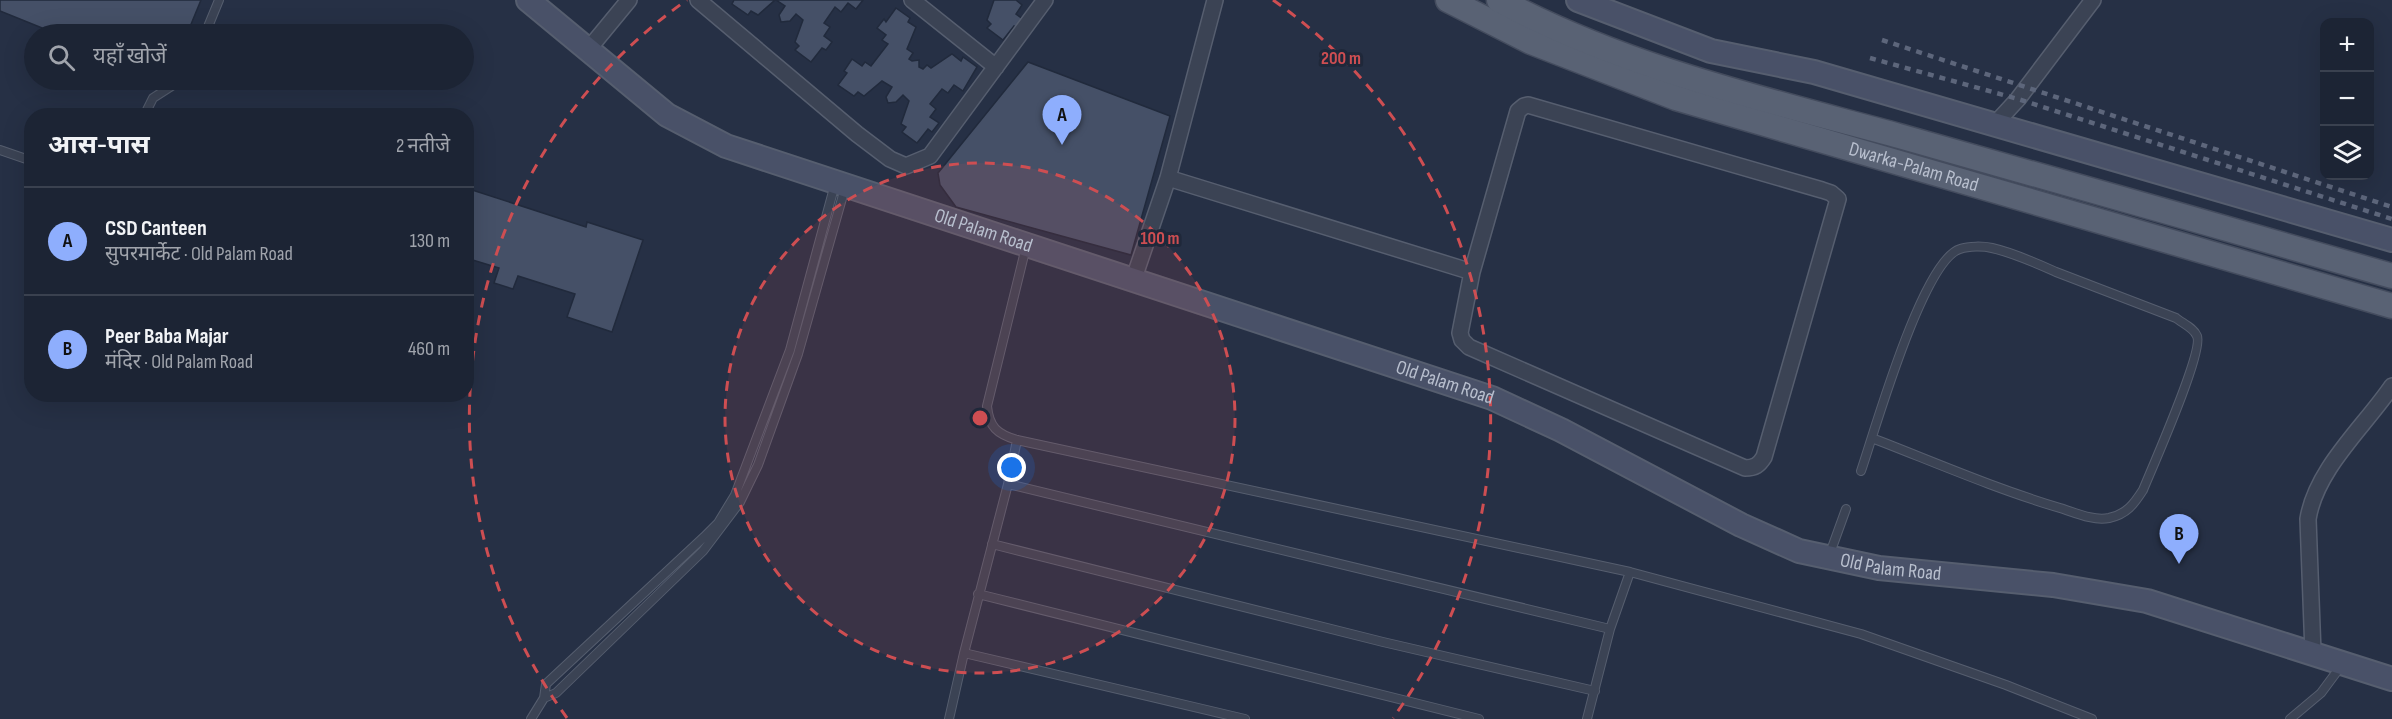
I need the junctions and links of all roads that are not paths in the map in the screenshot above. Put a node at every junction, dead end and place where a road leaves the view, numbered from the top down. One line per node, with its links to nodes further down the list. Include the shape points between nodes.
1 (219, 0): 12 (lane)
2 (528, 0): 13 (street, Old Palam Road)
3 (629, 0): 13 (street)
4 (698, 0): 14 (street, via 857,134 906,166 930,156)
5 (912, 0): 14 (street)
6 (1045, 0): 14 (street)
7 (1215, 0): 20 (street)
8 (1448, 0): 27 (main road, Dwarka-Palam Road, via 1531,42 1676,98)
9 (1499, 0): 25 (main road, Dwarka-Palam Road, via 1540,22 1682,76)
10 (1578, 0): 17 (street, via 1711,51 1814,72)
11 (2093, 0): 17 (street)
12 (209, 24)
13 (587, 51): 21 (street, Old Palam Road, via 667,115 726,146)
14 (996, 67)
15 (165, 90): 16 (lane, via 153,98)
16 (148, 108)
17 (1995, 124): 22 (street)
18 (0, 150): 19 (lane)
19 (24, 158)
20 (1168, 178): 24 (street); 26 (street)
21 (840, 185): 23 (street, Old Palam Road); 44 (lane, via 790,350 735,495 704,537 546,684); 44 (lane, via 798,354 758,465 740,502 703,551 556,693)
22 (2392, 240)
23 (1026, 245): 26 (street, Old Palam Road); 30 (lane, via 987,406 991,426)
24 (1472, 272): 24 (street, via 1518,111 1524,105 1822,190 1838,199 1764,457 1752,468 1469,347 1460,333)
25 (2392, 276)
26 (1133, 281): 35 (street, Old Palam Road, via 1492,398 1741,525 1798,551)
27 (2392, 306)
28 (2392, 387): 40 (street, via 2344,447 2312,497 2308,519)
29 (1872, 438): 29 (lane, via 1924,296 1947,256 1959,249 1991,248 2034,263 2176,318 2198,336 2198,349 2143,490 2122,514 2094,518 2027,498); 31 (lane)
30 (1017, 440): 32 (lane); 36 (lane)
31 (1861, 471)
32 (1008, 484): 34 (lane); 38 (lane)
33 (1846, 509): 35 (lane)
34 (992, 544): 37 (lane); 43 (lane)
35 (1829, 557): 40 (street, Old Palam Road, via 1879,567 2053,585 2147,601)
36 (1630, 572): 38 (lane); 50 (lane, via 1861,634)
37 (978, 594): 39 (lane); 48 (lane)
38 (1610, 629): 43 (lane)
39 (964, 653): 46 (lane); 47 (lane)
40 (2313, 653): 41 (street, Old Palam Road)
41 (2344, 663): 42 (street, Old Palam Road); 51 (lane, via 2321,693)
42 (2392, 679)
43 (1595, 691): 49 (lane)
44 (544, 698): 45 (lane)
45 (531, 719)
46 (949, 719)
47 (1245, 719)
48 (1479, 719)
49 (1587, 719)
50 (2092, 719)
51 (2290, 719)

